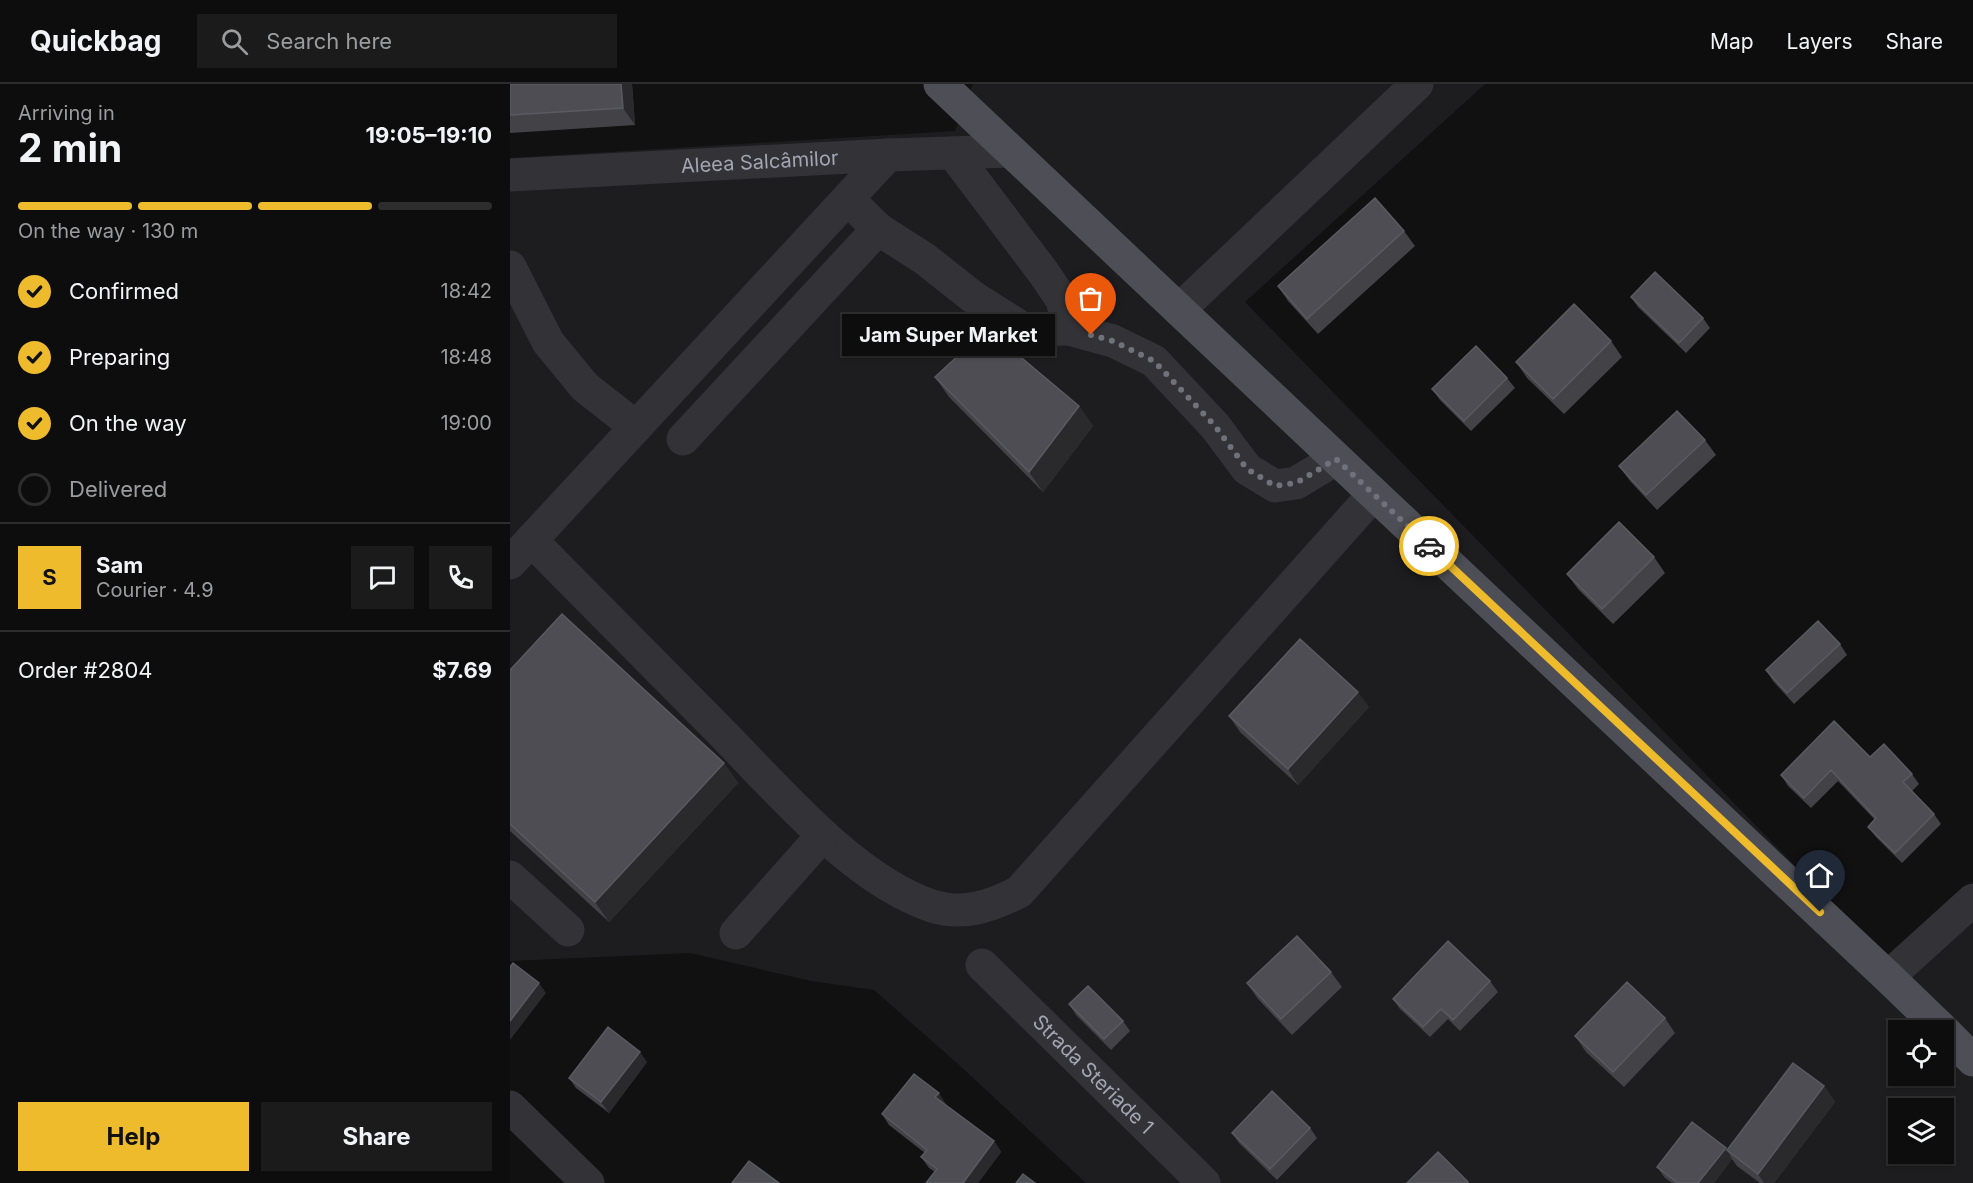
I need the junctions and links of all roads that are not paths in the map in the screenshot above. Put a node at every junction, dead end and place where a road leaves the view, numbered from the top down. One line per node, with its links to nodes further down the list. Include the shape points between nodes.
1 (940, 84): 3 (main road)
2 (1417, 84): 10 (street)
3 (1011, 151): 4 (street, Aleea Salcâmilor); 10 (main road)
4 (954, 153): 5 (street, Aleea Salcâmilor); 11 (street, via 1062,300)
5 (888, 155): 6 (street, Aleea Salcâmilor); 7 (street)
6 (510, 175)
7 (848, 199): 8 (street); 12 (street)
8 (878, 229): 11 (street, via 1025,330); 13 (street)
9 (510, 267): 12 (street, via 548,342 585,387)
10 (1179, 310): 14 (main road)
11 (1069, 329): 14 (street, via 1113,341 1154,361 1215,426 1247,469 1275,486 1296,483)
12 (636, 426): 16 (street)
13 (682, 439)
14 (1336, 459): 15 (main road)
15 (1374, 494): 17 (street, via 1019,892 993,905 965,911 933,906 882,882); 23 (main road)
16 (520, 551): 17 (street)
17 (823, 835): 21 (street)
18 (510, 877): 20 (street)
19 (1973, 900): 23 (street)
20 (568, 930)
21 (736, 933)
22 (982, 965): 29 (street, Strada Steriade 1)
23 (1888, 976): 24 (main road)
24 (1933, 1020)
25 (1954, 1041): 26 (main road)
26 (1973, 1060)
27 (510, 1107): 28 (street)
28 (588, 1183)
29 (1204, 1183)

